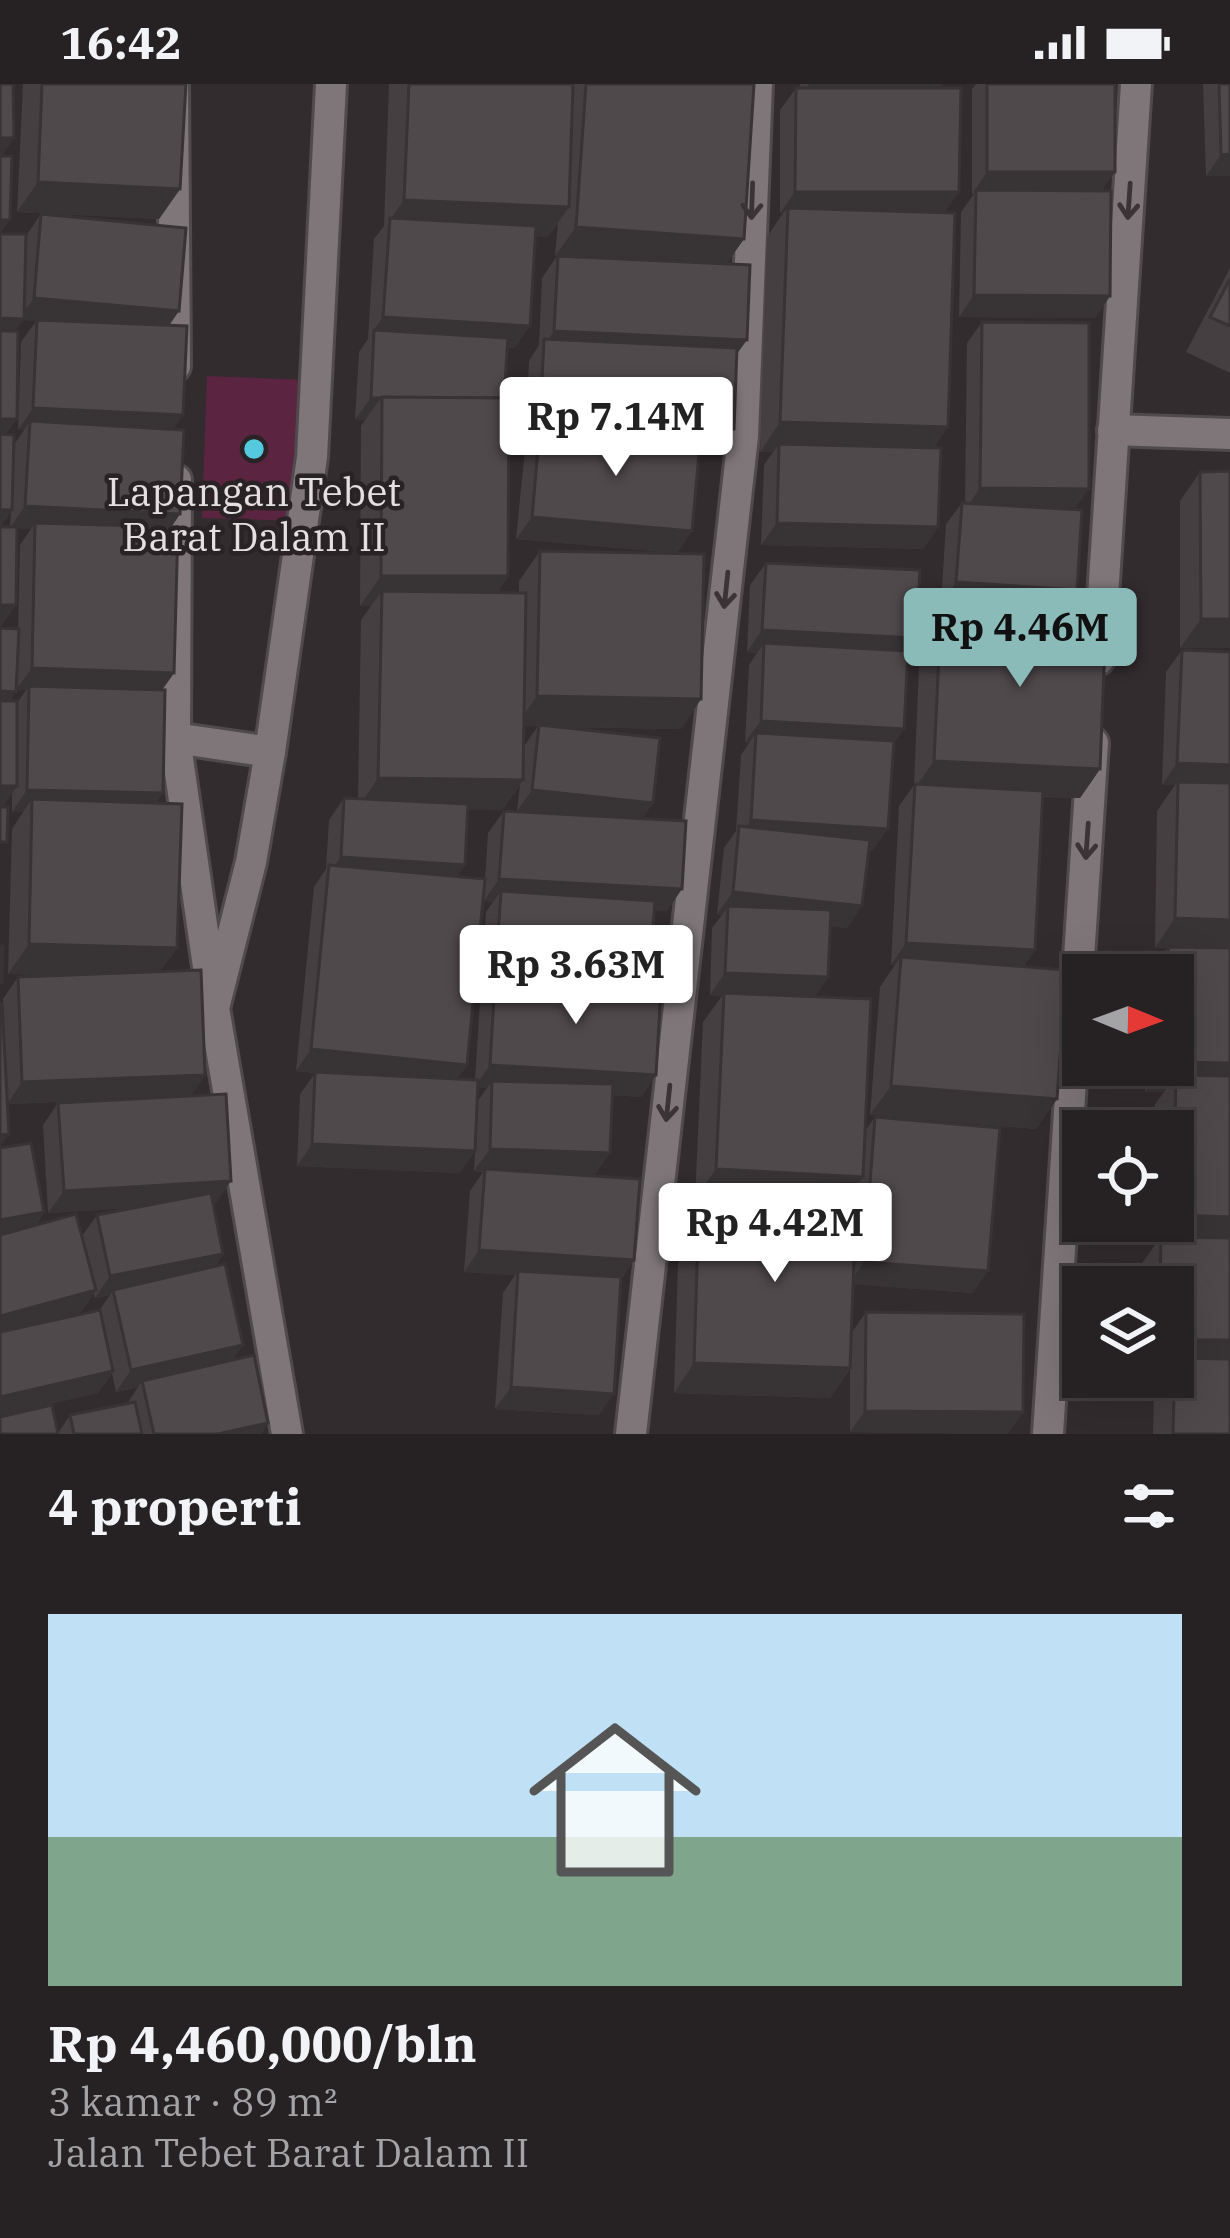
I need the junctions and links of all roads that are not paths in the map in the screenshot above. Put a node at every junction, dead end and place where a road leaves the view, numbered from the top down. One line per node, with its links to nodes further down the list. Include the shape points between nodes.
1 (172, 84): 5 (street)
2 (331, 84): 10 (street, via 312,458)
3 (757, 84): 13 (street, one-way to 13, via 743,436)
4 (1136, 84): 6 (street, one-way to 6)
5 (175, 387)
6 (1114, 430): 7 (street); 14 (street, one-way to 14)
7 (1230, 434)
8 (176, 457): 9 (street)
9 (175, 738): 10 (street); 11 (street)
10 (270, 752): 11 (street)
11 (214, 1008): 12 (street)
12 (286, 1434)
13 (631, 1434)
14 (1048, 1434)

